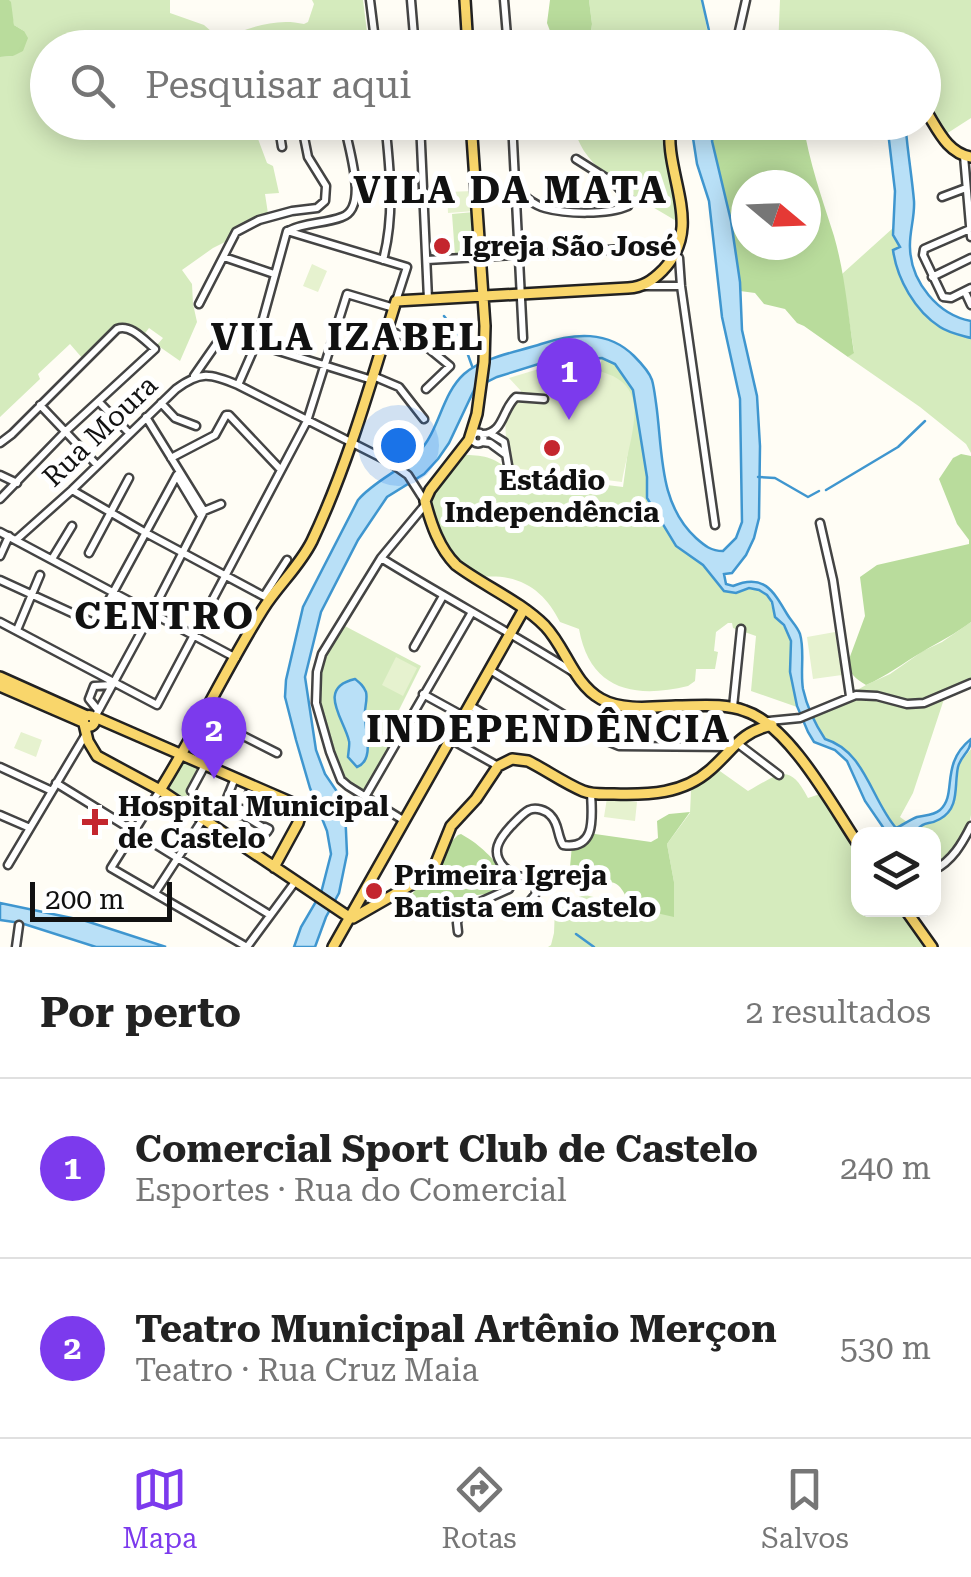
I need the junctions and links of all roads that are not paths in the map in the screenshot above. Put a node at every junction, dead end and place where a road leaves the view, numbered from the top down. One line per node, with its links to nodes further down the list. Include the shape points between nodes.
1 (383, 0): 6 (street)
2 (411, 0): 8 (street)
3 (465, 0): 9 (main road)
4 (504, 0): 10 (street)
5 (746, 0): 11 (street)
6 (370, 1): 7 (street)
7 (374, 30)
8 (414, 30)
9 (467, 30)
10 (506, 30)
11 (739, 30)
12 (941, 134): 22 (main road)
13 (281, 140): 21 (street)
14 (305, 140): 33 (street, via 326,186 325,202 244,226)
15 (347, 140): 29 (street, via 354,208 347,216)
16 (386, 140): 37 (street, via 390,221)
17 (421, 140): 38 (street)
18 (471, 140): 34 (main road)
19 (513, 140): 25 (street)
20 (670, 140): 31 (main road, via 681,200)
21 (282, 146)
22 (968, 156): 24 (street)
23 (576, 159): 25 (street, via 622,189 628,206 609,212 552,209)
24 (966, 188): 26 (street); 27 (street)
25 (516, 189): 32 (street)
26 (942, 197)
27 (970, 215): 28 (street)
28 (970, 229): 30 (street); 40 (street, via 924,249)
29 (287, 231): 37 (street); 39 (street)
30 (971, 237)
31 (679, 246): 32 (street); 41 (main road)
32 (518, 255): 34 (street); 44 (street)
33 (224, 257): 39 (street); 47 (street)
34 (481, 258): 38 (street); 45 (main road)
35 (679, 258): 42 (street)
36 (971, 258): 40 (street)
37 (383, 260): 48 (street, via 407,267)
38 (427, 260): 46 (street)
39 (274, 274): 53 (street)
40 (932, 278): 43 (street, via 946,298)
41 (644, 286): 42 (street); 44 (main road)
42 (681, 286): 95 (street)
43 (968, 290): 49 (street)
44 (520, 294): 45 (main road); 51 (street)
45 (483, 296): 46 (main road); 72 (main road)
46 (428, 298): 48 (main road)
47 (199, 304)
48 (395, 304): 50 (main road); 56 (street, via 348,294)
49 (971, 304)
50 (387, 330): 55 (main road); 60 (street, via 422,343 450,366)
51 (524, 338)
52 (217, 343): 57 (street)
53 (256, 344): 56 (street); 59 (street)
54 (364, 344): 55 (street)
55 (381, 349): 58 (main road)
56 (325, 366): 58 (street); 67 (street)
57 (194, 377): 59 (street, Rua Moura, via 211,375); 63 (street, Rua Moura)
58 (372, 378): 66 (street, via 399,387); 74 (main road)
59 (238, 385): 67 (street, Rua Moura)
60 (426, 389)
61 (544, 399): 69 (street, via 516,396)
62 (98, 402): 64 (street, via 156,349 126,327 117,328); 70 (street); 71 (street)
63 (161, 403): 65 (street, Rua Moura); 68 (street)
64 (40, 404): 70 (street); 73 (street)
65 (146, 417): 71 (street, Rua Moura); 78 (street)
66 (424, 419)
67 (307, 421): 74 (street, Rua Moura); 80 (street)
68 (196, 426)
69 (499, 427): 72 (street); 75 (street)
70 (66, 432): 79 (street); 85 (street)
71 (129, 434): 79 (street, Rua Moura)
72 (479, 438): 75 (street); 76 (street); 77 (street); 88 (main road)
73 (0, 442)
74 (350, 442): 88 (street, Rua Moura, via 398,467); 112 (main road, via 312,541 294,572)
75 (504, 442): 76 (street)
76 (506, 455): 81 (street)
77 (490, 456)
78 (170, 458): 80 (street, via 215,435 229,414); 82 (street)
79 (97, 465): 86 (street, Rua Moura)
80 (281, 470): 107 (street)
81 (509, 471)
82 (177, 472): 91 (street); 98 (street)
83 (0, 475): 85 (street)
84 (130, 478): 90 (street)
85 (17, 483): 87 (street)
86 (72, 490): 90 (street); 99 (street, Rua Moura)
87 (0, 500)
88 (425, 503): 92 (street); 93 (main road)
89 (221, 504): 91 (street)
90 (110, 512): 98 (street); 100 (street)
91 (202, 513): 101 (street)
92 (416, 518): 93 (street); 103 (street)
93 (430, 518): 113 (main road, via 456,565)
94 (820, 523): 130 (street)
95 (716, 525)
96 (72, 526): 104 (street)
97 (0, 532): 99 (street)
98 (146, 533): 101 (street); 109 (street)
99 (12, 538): 102 (street); 104 (street)
100 (88, 552)
101 (183, 552): 107 (street); 114 (street)
102 (0, 556)
103 (381, 558): 111 (street); 155 (street, via 325,647 317,672 316,702 334,762 341,780)
104 (52, 559): 109 (street)
105 (287, 560): 112 (street)
106 (40, 575): 110 (street)
107 (226, 575): 112 (street); 120 (street)
108 (0, 580): 110 (street)
109 (114, 591): 110 (street, via 96,624); 114 (street)
110 (32, 593): 118 (street)
111 (442, 596): 115 (street); 121 (street)
112 (267, 598): 122 (main road)
113 (524, 609): 119 (main road); 124 (main road, via 553,636)
114 (152, 612): 120 (street); 126 (street)
115 (472, 612): 119 (street); 129 (street)
116 (0, 622): 118 (street)
117 (742, 629): 133 (street)
118 (17, 630): 126 (street)
119 (510, 632): 123 (main road); 124 (street)
120 (194, 635): 122 (street); 126 (street, via 157,705)
121 (414, 648)
122 (236, 658): 134 (main road)
123 (489, 670): 132 (main road); 141 (street, via 619,746)
124 (574, 672): 133 (main road, via 610,703)
125 (0, 677): 131 (main road)
126 (113, 683): 136 (street); 136 (street, via 94,686)
127 (971, 683): 130 (street, via 915,705)
128 (0, 686): 131 (main road)
129 (423, 694): 135 (street); 155 (street)
130 (850, 696): 137 (street)
131 (42, 700): 136 (main road)
132 (469, 704): 135 (main road); 139 (street)
133 (732, 708): 137 (main road)
134 (204, 716): 142 (street); 143 (main road)
135 (463, 716): 138 (main road)
136 (89, 720): 140 (street); 143 (main road); 144 (main road)
137 (770, 723): 141 (main road); 164 (main road)
138 (450, 739): 146 (street); 159 (main road)
139 (527, 739)
140 (79, 745): 144 (street); 150 (street)
141 (734, 745): 148 (street); 153 (main road, via 705,774 671,791)
142 (277, 753)
143 (183, 754): 145 (main road); 151 (main road)
144 (98, 756): 151 (main road)
145 (206, 764): 149 (main road); 152 (street)
146 (498, 766): 153 (main road, via 512,759 528,762); 174 (main road, via 451,826 428,875)
147 (0, 767): 150 (street)
148 (780, 775)
149 (236, 777): 156 (street, via 226,798); 168 (main road, via 294,802 302,812)
150 (54, 787): 161 (street); 163 (street)
151 (160, 790): 158 (main road); 163 (street)
152 (191, 791)
153 (591, 793): 169 (street, via 590,832 570,846 559,840 549,813 530,809 518,819 496,849)
154 (249, 797): 156 (street)
155 (365, 797): 159 (street)
156 (241, 811): 162 (street)
157 (0, 815): 161 (street)
158 (204, 818): 165 (street); 168 (main road)
159 (403, 820): 174 (main road)
160 (971, 826): 167 (street)
161 (30, 828): 166 (street)
162 (264, 828)
163 (134, 832): 165 (street); 171 (street, via 112,868)
164 (851, 834)
165 (177, 858): 171 (street); 173 (street)
166 (3, 865)
167 (941, 865)
168 (274, 867): 170 (main road)
169 (512, 874): 172 (street, via 539,882); 177 (street, via 509,889 460,911)
170 (295, 882): 173 (street); 174 (main road)
171 (154, 894): 179 (street)
172 (524, 908)
173 (270, 915): 179 (street)
174 (349, 917): 180 (main road)
175 (910, 917): 181 (main road)
176 (18, 925): 178 (street)
177 (458, 932)
178 (16, 947)
179 (247, 947)
180 (333, 947)
181 (932, 947)

